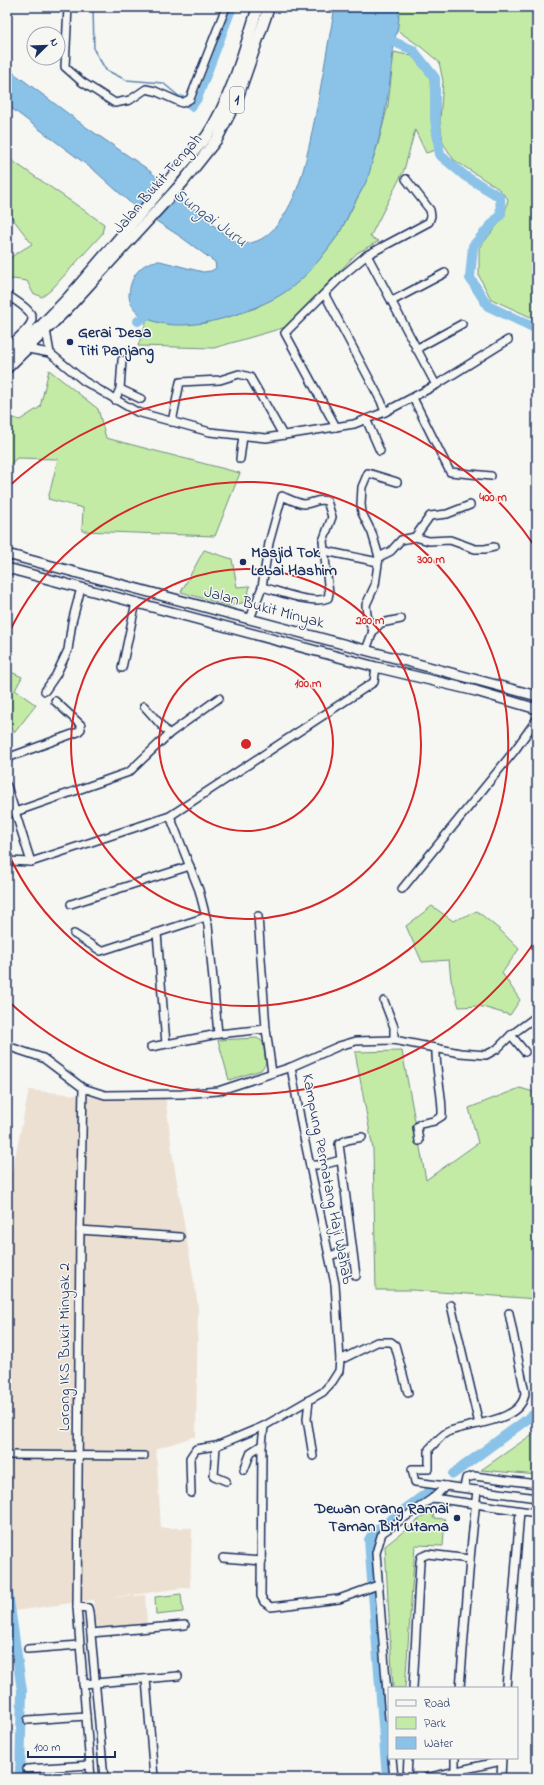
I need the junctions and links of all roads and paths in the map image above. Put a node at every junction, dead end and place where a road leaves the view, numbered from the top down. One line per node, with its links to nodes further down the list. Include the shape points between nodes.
1 (68, 7): 2 (street, via 65,67 82,82 115,103 130,100 146,89 185,102 192,96)
2 (226, 7)
3 (258, 7): 17 (highway, Jalan Bukit Tengah / 1, via 229,93 207,136 68,298)
4 (269, 7): 12 (highway, Jalan Bukit Tengah / 1, via 228,121 217,139 184,182)
5 (406, 179): 6 (street, via 430,210 429,222)
6 (367, 255): 9 (street, via 343,275); 10 (street)
7 (445, 273): 10 (street)
8 (7, 295): 17 (street, via 30,311 32,316 31,324 9,346)
9 (325, 295): 25 (street); 28 (street, via 285,333)
10 (392, 301): 15 (street)
11 (462, 324): 15 (street)
12 (46, 330): 14 (highway, Jalan Bukit Tengah / 1); 16 (street)
13 (508, 340): 20 (street)
14 (28, 349): 16 (street); 19 (highway, Jalan Bukit Tengah / 1)
15 (416, 349): 20 (street)
16 (50, 353): 24 (street, via 84,382)
17 (10, 355)
18 (122, 360): 21 (street)
19 (7, 368)
20 (436, 385): 22 (street)
21 (120, 389): 23 (street); 24 (street)
22 (412, 398): 25 (street); 33 (street, via 450,472)
23 (141, 399)
24 (115, 400): 27 (street, via 137,412)
25 (385, 412): 26 (street)
26 (366, 420): 28 (street); 31 (street)
27 (172, 422): 29 (street, via 180,382 220,380 239,374 250,377); 30 (street, via 210,432)
28 (336, 427): 29 (street)
29 (284, 435): 30 (street, via 266,438)
30 (243, 436): 32 (street)
31 (380, 451)
32 (240, 459)
33 (491, 476)
34 (398, 482): 40 (street, via 368,472 362,487 362,513 372,532)
35 (470, 505): 36 (street, via 447,514 430,516)
36 (415, 537): 37 (street, via 429,542 450,540 475,549); 40 (street, via 401,540)
37 (494, 547)
38 (325, 551): 40 (street); 43 (street, via 328,598 313,599); 43 (street, via 323,541 332,516 327,501 321,499 306,504 282,496 269,543)
39 (7, 554): 42 (main road, Jalan Bukit Minyak)
40 (378, 560): 50 (street, via 375,585 366,605)
41 (7, 568): 44 (main road, Jalan Bukit Minyak)
42 (122, 585): 45 (main road, Jalan Bukit Minyak); 46 (main road, via 125,592)
43 (262, 587): 48 (street)
44 (81, 588): 46 (main road, Jalan Bukit Minyak); 54 (street, via 68,650)
45 (138, 590): 47 (main road, via 134,592); 48 (main road, Jalan Bukit Minyak)
46 (120, 598): 47 (main road, Jalan Bukit Minyak)
47 (136, 602): 52 (main road, Jalan Bukit Minyak); 53 (street)
48 (250, 619): 51 (main road, Jalan Bukit Minyak)
49 (402, 619): 50 (street, via 381,623)
50 (373, 631): 51 (street)
51 (366, 650): 55 (main road, Jalan Bukit Minyak)
52 (376, 667): 59 (main road, Jalan Bukit Minyak, via 476,691); 65 (street, via 374,682)
53 (122, 668)
54 (45, 691)
55 (537, 696)
56 (219, 698): 61 (street)
57 (55, 700): 62 (street, via 81,725 81,729)
58 (144, 706): 61 (street)
59 (537, 709)
60 (537, 719): 69 (street, via 515,750)
61 (169, 734): 64 (street, via 129,772)
62 (7, 758)
63 (7, 786): 64 (street)
64 (15, 812): 67 (street)
65 (170, 816): 67 (street); 68 (street)
66 (7, 861): 67 (street)
67 (31, 862)
68 (190, 866): 70 (street); 72 (street)
69 (402, 888)
70 (71, 904)
71 (258, 916): 77 (street)
72 (206, 917): 73 (street); 78 (street, via 210,933)
73 (157, 933): 74 (street, via 101,951); 81 (street)
74 (74, 934)
75 (384, 1001): 80 (street, via 394,1027)
76 (537, 1016): 79 (street)
77 (266, 1029): 78 (street); 87 (street)
78 (218, 1034): 81 (street)
79 (511, 1035): 84 (street, via 497,1049 486,1055); 85 (street)
80 (394, 1040): 84 (street); 86 (street, via 356,1041)
81 (166, 1044): 83 (street)
82 (7, 1046): 88 (street, via 43,1058)
83 (150, 1047)
84 (436, 1048): 90 (street, via 435,1064 442,1116 417,1127)
85 (525, 1052)
86 (291, 1067): 87 (street); 92 (street, Kampung Permatang Haji Wahab)
87 (272, 1073): 88 (street, via 218,1091 105,1095)
88 (83, 1088): 93 (street, Lorong IKS Bukit Minyak 2)
89 (362, 1137): 91 (street, via 339,1144)
90 (420, 1140)
91 (341, 1160): 92 (street); 95 (street)
92 (310, 1165): 96 (street, Kampung Permatang Haji Wahab)
93 (80, 1230): 94 (street); 108 (street, Lorong IKS Bukit Minyak 2)
94 (180, 1237)
95 (352, 1248): 96 (street); 97 (street)
96 (330, 1256): 100 (street, Kampung Permatang Haji Wahab, via 336,1296)
97 (356, 1276)
98 (451, 1305): 103 (street)
99 (510, 1314): 103 (street, via 525,1399 498,1420)
100 (340, 1360): 101 (street, via 377,1342 391,1342 395,1345); 102 (street, via 332,1382 323,1392)
101 (408, 1393)
102 (309, 1400): 104 (street); 110 (street, via 307,1419)
103 (479, 1424): 114 (street, via 448,1431 429,1449 429,1469 412,1469 414,1482)
104 (264, 1426): 105 (street); 106 (street)
105 (262, 1445): 111 (street, via 251,1452); 125 (street)
106 (216, 1446): 112 (street, via 214,1476); 117 (street, via 192,1452)
107 (7, 1455): 108 (street)
108 (78, 1456): 109 (street); 127 (street, Lorong IKS Bukit Minyak 2)
109 (144, 1456)
110 (313, 1456)
111 (244, 1470)
112 (226, 1481)
113 (537, 1484): 115 (street, via 474,1476 466,1478)
114 (446, 1486): 115 (street); 118 (street)
115 (464, 1488): 116 (street)
116 (477, 1490): 119 (street); 120 (street)
117 (190, 1494)
118 (433, 1498): 120 (street); 126 (street, via 382,1534 376,1553)
119 (537, 1498)
120 (476, 1504): 121 (street); 124 (street)
121 (520, 1511): 122 (street); 138 (street)
122 (537, 1513)
123 (223, 1558): 125 (street)
124 (470, 1559): 136 (street, via 428,1554 421,1557); 137 (street)
125 (262, 1561): 126 (street, via 261,1596 271,1607 339,1599)
126 (374, 1587): 139 (street)
127 (77, 1607): 129 (street, via 88,1608); 130 (street, Lorong IKS Bukit Minyak 2)
128 (185, 1625): 129 (street)
129 (91, 1633): 135 (street)
130 (79, 1645): 131 (street); 134 (street, Lorong IKS Bukit Minyak 2)
131 (28, 1649)
132 (178, 1676): 133 (street)
133 (146, 1679): 135 (street); 151 (street)
134 (84, 1684): 135 (street); 140 (street, Lorong IKS Bukit Minyak 2)
135 (95, 1684): 150 (street)
136 (413, 1687)
137 (460, 1687)
138 (506, 1687)
139 (388, 1709)
140 (86, 1716): 141 (street); 146 (street, Lorong IKS Bukit Minyak 2)
141 (28, 1720)
142 (392, 1759): 152 (street)
143 (408, 1759): 153 (street)
144 (455, 1759): 148 (street)
145 (502, 1760): 148 (street); 155 (street)
146 (90, 1765): 147 (street); 149 (street, Lorong IKS Bukit Minyak 2)
147 (27, 1770)
148 (454, 1775): 154 (street)
149 (91, 1778)
150 (104, 1778)
151 (154, 1778)
152 (394, 1778)
153 (407, 1778)
154 (426, 1778)
155 (501, 1778)

